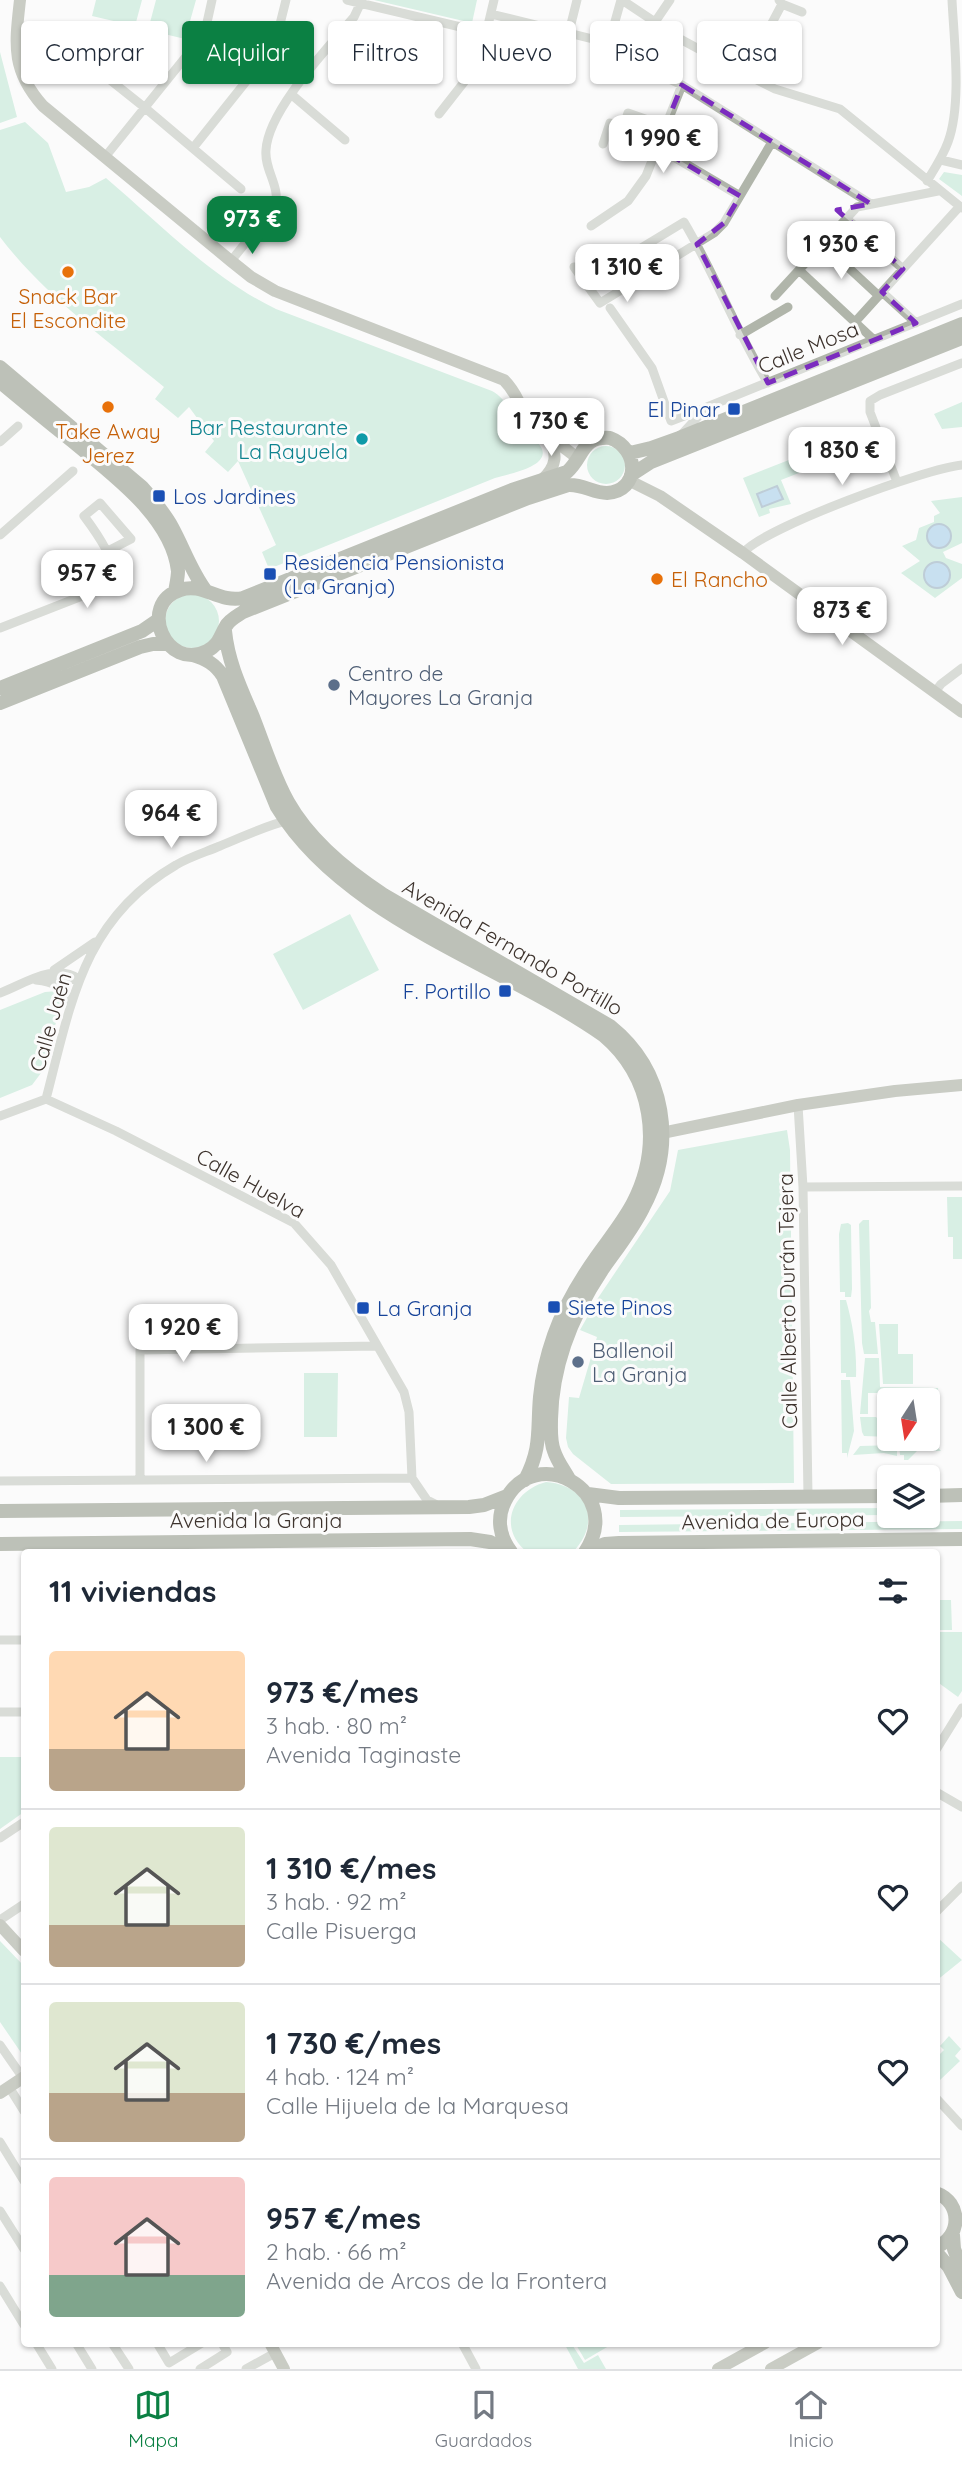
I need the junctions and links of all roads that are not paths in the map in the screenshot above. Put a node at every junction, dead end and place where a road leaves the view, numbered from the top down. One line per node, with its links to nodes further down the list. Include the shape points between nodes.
1 (20, 0): 23 (street)
2 (212, 0): 29 (street, via 206,27)
3 (286, 0): 36 (street, via 268,54)
4 (347, 0): 11 (street)
5 (494, 0): 14 (street)
6 (577, 0): 17 (street)
7 (622, 0): 18 (street); 22 (street, via 610,43)
8 (670, 0): 19 (street)
9 (952, 0): 10 (street); 28 (street)
10 (962, 1)
11 (361, 2): 21 (street); 27 (street)
12 (781, 2): 13 (street); 20 (street)
13 (802, 12)
14 (491, 14): 15 (street); 16 (street)
15 (489, 21)
16 (520, 21)
17 (572, 21)
18 (654, 21)
19 (656, 21)
20 (772, 21)
21 (457, 26)
22 (576, 35)
23 (16, 38): 29 (street, via 55,36); 37 (street, via 20,73 29,90)
24 (463, 84): 30 (street)
25 (765, 84): 40 (street, via 840,109)
26 (682, 85): 31 (street); 33 (street)
27 (292, 95): 32 (street); 50 (street, via 275,117 265,147 278,196 275,206)
28 (959, 105): 38 (street)
29 (144, 107): 36 (street); 37 (street)
30 (439, 114)
31 (665, 126): 34 (street, via 628,113 617,125 610,123); 35 (street)
32 (345, 140)
33 (772, 142): 43 (street); 44 (street)
34 (603, 144)
35 (657, 147): 43 (street); 47 (street, via 646,176 628,201)
36 (193, 148): 41 (street)
37 (105, 157): 50 (street)
38 (940, 160): 39 (street); 40 (street)
39 (962, 164)
40 (927, 181): 42 (street)
41 (241, 189)
42 (938, 191): 44 (street); 45 (street)
43 (740, 196): 48 (street, via 724,223)
44 (871, 204): 46 (street, via 857,206)
45 (961, 207): 52 (street)
46 (846, 218): 49 (street); 52 (street)
47 (591, 226)
48 (696, 244): 54 (street, via 600,303); 54 (street, via 684,222); 63 (street)
49 (823, 244): 53 (street); 55 (street)
50 (231, 261): 72 (street, via 275,291 504,380 515,390 527,415)
51 (574, 267): 54 (street)
52 (903, 269): 55 (street)
53 (799, 270): 56 (street); 60 (street)
54 (585, 282)
55 (881, 294): 60 (street); 61 (street)
56 (775, 296)
57 (962, 304): 61 (street, Calle Mosa)
58 (788, 307): 63 (street)
59 (610, 308): 70 (street, via 652,368 671,421)
60 (855, 322): 65 (street)
61 (916, 323): 65 (street, Calle Mosa)
62 (962, 324): 73 (main road)
63 (740, 335): 69 (street)
64 (962, 338): 80 (main road, via 651,462)
65 (873, 339): 69 (street, Calle Mosa)
66 (962, 363): 82 (street, via 870,401)
67 (0, 367): 88 (main road, via 142,487 173,528 196,578)
68 (0, 382): 87 (main road, via 124,483 144,505 174,553)
69 (768, 383): 70 (street, Calle Mosa)
70 (707, 407): 73 (street, Calle Mosa)
71 (18, 426): 75 (street)
72 (546, 433): 74 (street, via 569,443); 77 (street); 81 (street, via 556,461)
73 (679, 438): 76 (main road)
74 (592, 441): 76 (main road, via 610,438); 77 (main road)
75 (0, 442)
76 (630, 453): 80 (main road)
77 (577, 458): 81 (main road, via 567,472); 83 (main road)
78 (962, 465): 82 (street)
79 (73, 471): 84 (street)
80 (630, 477): 83 (main road, via 621,488 606,493); 86 (street)
81 (542, 480): 88 (main road, via 243,598 224,599)
82 (897, 482): 86 (street, via 760,539)
83 (588, 487): 91 (main road, via 568,485 528,498 247,610)
84 (0, 535)
85 (106, 552): 85 (street, via 131,539 100,503 84,516); 90 (street, via 113,575 100,589)
86 (743, 553): 96 (street)
87 (175, 592): 88 (main road, via 193,587); 89 (main road, via 165,601)
88 (210, 593): 91 (main road, via 222,605)
89 (158, 620): 92 (main road); 95 (main road, via 142,631)
90 (0, 628)
91 (225, 628): 93 (main road, via 210,650); 99 (main road, Avenida Fernando Portillo, via 230,660)
92 (167, 644): 93 (main road); 97 (main road, via 140,647)
93 (193, 655): 99 (main road, Avenida Fernando Portillo, via 217,667 223,676 266,784)
94 (962, 668): 96 (street)
95 (0, 688)
96 (935, 692): 98 (street)
97 (0, 703)
98 (962, 712)
99 (292, 819): 100 (street, Calle Jaén, via 177,864 135,894); 109 (main road, Avenida Fernando Portillo, via 375,889 623,1036 653,1081); 116 (main road, Avenida Fernando Portillo, via 317,858 368,899 603,1035 629,1063 643,1089 650,1131 639,1189 583,1278 554,1337 541,1389 538,1452)
100 (99, 939): 101 (street); 102 (street, Calle Jaén)
101 (52, 977): 102 (street); 103 (street); 104 (street)
102 (79, 979): 104 (street, Calle Jaén)
103 (0, 993)
104 (71, 1002): 106 (street, Calle Jaén)
105 (962, 1086): 107 (street)
106 (47, 1099): 108 (street, Calle Jaén); 112 (street, Calle Huelva, via 294,1223 331,1265)
107 (798, 1105): 109 (street); 111 (street, Calle Alberto Durán Tejera)
108 (0, 1116)
109 (662, 1133): 115 (main road, Avenida Fernando Portillo, via 645,1206 580,1307 560,1356 552,1393 551,1434 553,1450)
110 (962, 1186): 111 (street)
111 (803, 1187): 121 (street, Calle Alberto Durán Tejera)
112 (377, 1346): 113 (street, Calle Huelva, via 404,1392); 114 (street, via 140,1350)
113 (412, 1478): 114 (street); 124 (street, via 427,1500)
114 (140, 1479): 117 (street)
115 (569, 1479): 116 (main road, via 547,1474); 118 (main road)
116 (525, 1480): 120 (main road)
117 (0, 1481)
118 (588, 1494): 121 (main road, Avenida de Europa, via 619,1499); 132 (main road, Avenida de Europa, via 596,1525)
119 (962, 1495): 123 (main road)
120 (508, 1496): 124 (main road, Avenida la Granja, via 484,1505); 131 (main road, via 500,1519)
121 (808, 1496): 122 (main road, Avenida de Europa)
122 (877, 1496)
123 (940, 1496)
124 (440, 1507): 125 (main road, Avenida la Granja)
125 (0, 1511)
126 (962, 1539): 129 (main road, Avenida de Europa)
127 (0, 1544): 128 (main road, Avenida la Granja)
128 (147, 1547): 130 (main road, Avenida la Granja, via 470,1539)
129 (806, 1547): 133 (main road, Avenida de Europa, via 620,1542)
130 (504, 1549)
131 (508, 1549)
132 (587, 1549)
133 (592, 1549)
134 (0, 1640): 135 (street)
135 (21, 1640)
136 (962, 1708): 139 (street)
137 (0, 1712): 138 (street)
138 (21, 1712)
139 (940, 1744)
140 (940, 1794): 141 (street)
141 (962, 1807)
142 (21, 1824): 143 (street)
143 (0, 1838)
144 (960, 1892): 146 (street)
145 (21, 1906): 147 (street)
146 (940, 1909)
147 (0, 1923): 148 (street)
148 (21, 1948)
149 (0, 2045): 150 (street)
150 (21, 2074)
151 (21, 2080): 152 (street)
152 (4, 2090): 154 (street)
153 (940, 2102): 155 (street)
154 (21, 2108)
155 (962, 2126)
156 (0, 2142): 157 (street)
157 (21, 2175)
158 (940, 2195): 159 (main road)
159 (958, 2206): 161 (main road)
160 (0, 2211): 162 (street)
161 (957, 2228): 163 (main road); 165 (main road, via 954,2249)
162 (21, 2244)
163 (940, 2246)
164 (940, 2255): 167 (main road)
165 (962, 2270)
166 (0, 2286): 168 (street)
167 (962, 2292)
168 (21, 2320)
169 (38, 2347): 180 (street)
170 (78, 2347): 181 (street)
171 (115, 2347): 182 (street)
172 (159, 2347): 173 (street, via 169,2363)
173 (195, 2347)
174 (224, 2347): 179 (street, via 227,2351)
175 (465, 2347): 185 (street)
176 (758, 2347): 186 (street)
177 (811, 2347): 187 (street)
178 (273, 2348): 183 (street); 184 (street)
179 (203, 2368)
180 (52, 2369)
181 (92, 2369)
182 (129, 2369)
183 (246, 2369)
184 (284, 2369)
185 (477, 2369)
186 (718, 2369)
187 (771, 2369)

